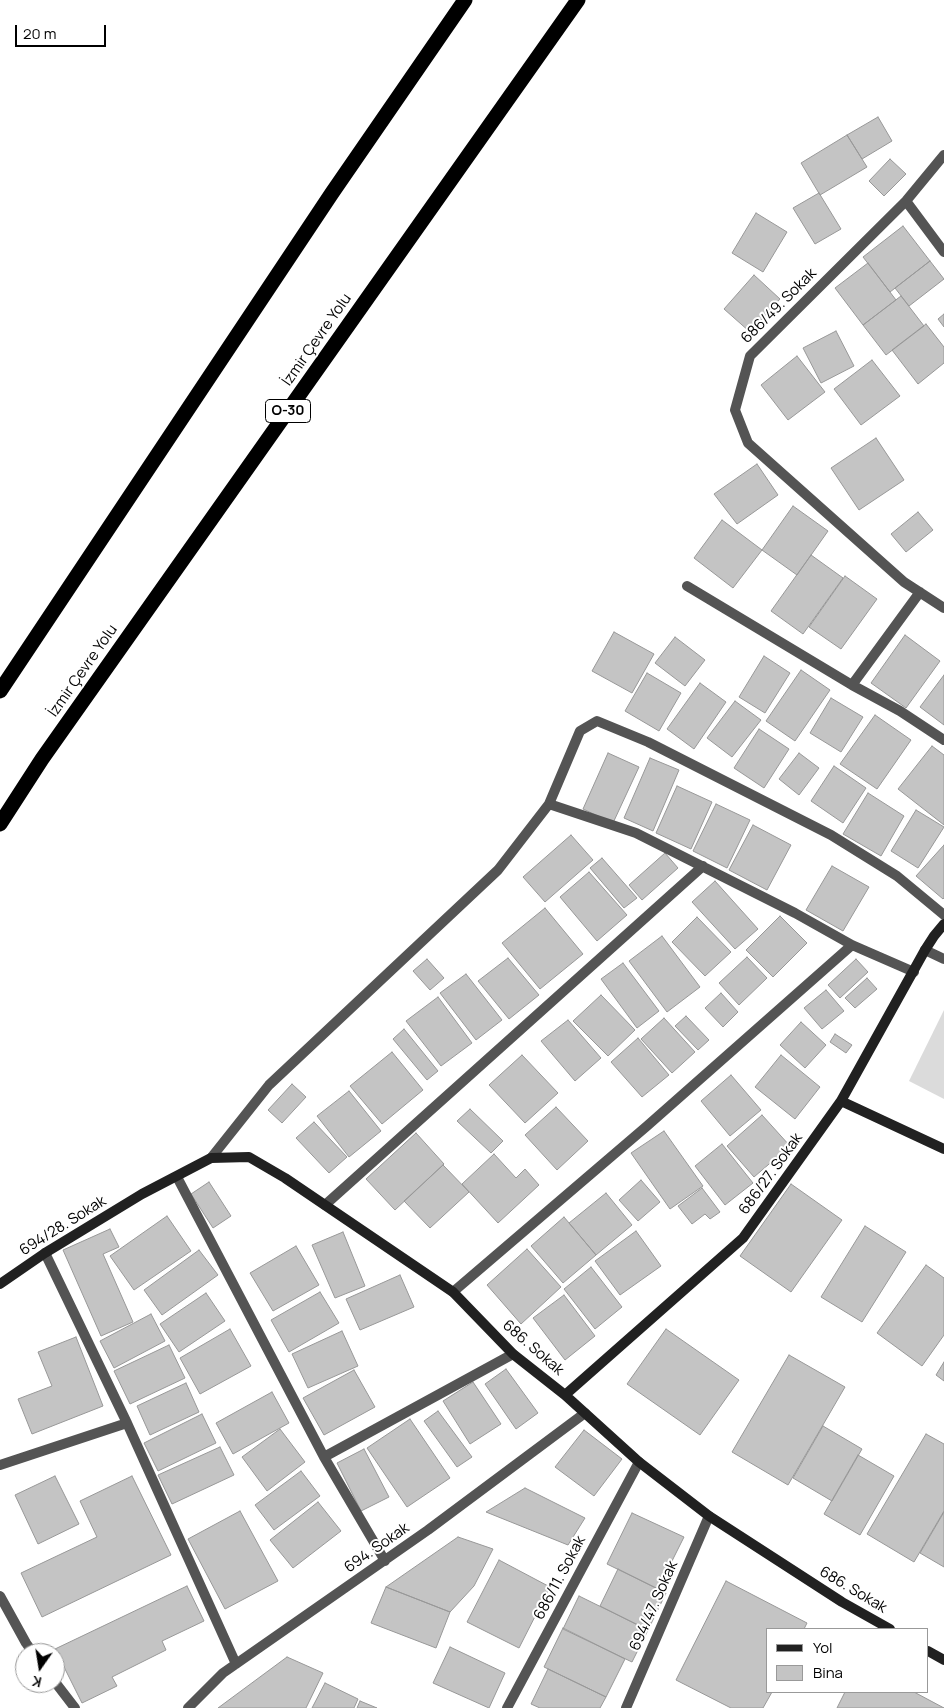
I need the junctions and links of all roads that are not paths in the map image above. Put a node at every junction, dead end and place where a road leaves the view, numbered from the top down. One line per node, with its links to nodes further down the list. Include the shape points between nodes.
1 (465, 0): 10 (highway)
2 (578, 0): 13 (highway, İzmir Çevre Yolu / O-30, via 42,759)
3 (944, 155): 4 (street, 686/49. Sokak)
4 (906, 201): 5 (street); 7 (street, 686/49. Sokak, via 750,356 735,410 748,443 904,582)
5 (944, 252)
6 (687, 586): 9 (street)
7 (920, 592): 8 (street, 686/49. Sokak); 9 (street)
8 (944, 608)
9 (852, 685): 11 (street)
10 (0, 692)
11 (944, 740)
12 (549, 804): 14 (street, via 636,833); 15 (street, via 580,730 597,721 648,742 831,836 897,876); 23 (street, via 498,870 269,1084)
13 (0, 824)
14 (703, 866): 17 (street); 26 (street)
15 (944, 915)
16 (944, 924): 18 (street, 686/27. Sokak)
17 (852, 945): 20 (street); 29 (street)
18 (925, 950): 19 (street); 20 (street, 686/27. Sokak)
19 (944, 959)
20 (914, 972): 21 (street, 686/27. Sokak)
21 (842, 1101): 22 (street); 31 (street, 686/27. Sokak, via 743,1238)
22 (944, 1149)
23 (211, 1158): 24 (street, 686. Sokak); 26 (street, 686. Sokak, via 249,1157)
24 (177, 1177): 25 (street, 686. Sokak); 34 (street)
25 (142, 1194): 27 (street, 694/28. Sokak)
26 (325, 1205): 29 (street, 686. Sokak)
27 (45, 1253): 28 (street, 694/28. Sokak); 33 (street)
28 (0, 1284)
29 (453, 1292): 30 (street, 686. Sokak)
30 (513, 1354): 31 (street, 686. Sokak); 34 (street)
31 (565, 1395): 32 (street, 686. Sokak)
32 (585, 1413): 35 (street, 686. Sokak); 38 (street, 694. Sokak)
33 (126, 1423): 36 (street); 44 (street)
34 (324, 1457): 38 (street)
35 (639, 1462): 37 (street, 686. Sokak); 48 (street, 686/11. Sokak)
36 (0, 1465)
37 (709, 1516): 40 (street, 686. Sokak); 49 (street, 694/47. Sokak)
38 (385, 1561): 44 (street, 694. Sokak)
39 (0, 1596): 41 (street)
40 (888, 1628)
41 (26, 1643)
42 (929, 1652): 43 (street)
43 (944, 1660)
44 (236, 1664): 46 (street, 694. Sokak)
45 (63, 1693): 47 (street)
46 (191, 1707)
47 (75, 1708)
48 (507, 1708)
49 (626, 1708)

